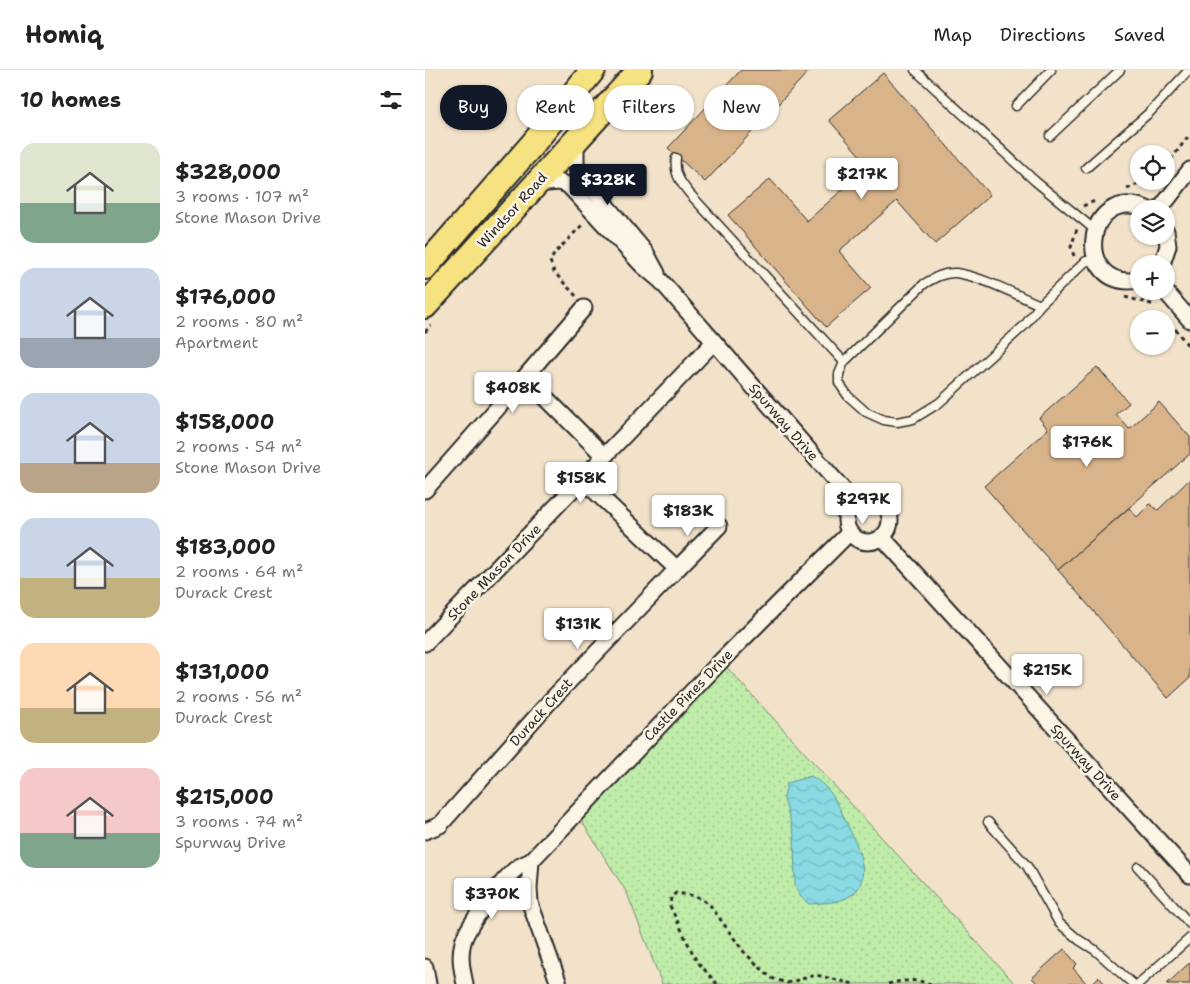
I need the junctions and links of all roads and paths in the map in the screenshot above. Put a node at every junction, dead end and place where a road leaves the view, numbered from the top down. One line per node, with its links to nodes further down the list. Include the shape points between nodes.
1 (593, 70): 25 (main road, Windsor Road)
2 (639, 70): 10 (main road, Windsor Road)
3 (915, 70): 23 (lane, via 1035,181)
4 (1051, 70): 7 (lane)
5 (1120, 70): 9 (lane)
6 (1189, 70): 13 (lane, via 1150,112)
7 (1016, 106)
8 (1190, 134): 11 (path)
9 (1050, 136)
10 (575, 140): 15 (main road, Windsor Road); 26 (street, via 579,173 646,252)
11 (1175, 154)
12 (677, 158): 36 (lane, via 678,179 690,194)
13 (1086, 168)
14 (1190, 170): 18 (street)
15 (536, 184): 22 (street, via 559,182 568,185); 30 (main road, Windsor Road)
16 (1130, 187): 17 (path)
17 (1119, 192)
18 (1167, 200)
19 (1097, 201): 20 (path, via 1083,206)
20 (1077, 203)
21 (1130, 206): 23 (street, via 1112,209)
22 (595, 213): 26 (street); 31 (path, via 555,253 551,262 553,272 584,304)
23 (1095, 230): 24 (street, via 1093,249)
24 (1097, 262): 27 (street, via 1114,277); 29 (lane, via 1086,261)
25 (425, 267)
26 (661, 281): 34 (street)
27 (1130, 281)
28 (1173, 300): 32 (street)
29 (1040, 304): 36 (lane, via 970,276 955,273 937,275 923,284); 36 (lane, via 1025,325 939,403 913,419 897,422 866,412 839,384)
30 (425, 306)
31 (584, 308): 37 (street)
32 (1190, 320)
33 (1175, 330): 35 (path)
34 (713, 342): 38 (street, Stone Mason Drive); 41 (street, Spurway Drive)
35 (1190, 348)
36 (844, 362)
37 (525, 378): 38 (street); 40 (street)
38 (605, 457): 39 (street, Stone Mason Drive)
39 (583, 480): 45 (street); 46 (street, Stone Mason Drive)
40 (425, 490)
41 (854, 502): 43 (street, via 847,510 845,520); 44 (street, via 869,497 883,503 890,516 887,531)
42 (719, 526): 45 (street, Durack Crest)
43 (849, 533): 44 (street, via 861,542); 49 (street, Castle Pines Drive, via 721,661)
44 (882, 537): 51 (street, Spurway Drive)
45 (677, 569): 48 (street, Durack Crest, via 551,700 439,825)
46 (425, 643)
47 (988, 822): 62 (lane, via 1027,866 1059,923)
48 (425, 831)
49 (531, 861): 56 (street, Castle Pines Drive, via 517,868 481,909 466,932 461,955); 57 (street, via 530,903)
50 (1139, 867): 52 (lane)
51 (1190, 875)
52 (1190, 924)
53 (1190, 938): 63 (lane)
54 (425, 968): 55 (street)
55 (428, 984)
56 (465, 984)
57 (559, 984)
58 (717, 984): 59 (path, via 695,960 669,906 671,897 677,893 696,896 710,905 744,952 771,978 787,983 816,975)
59 (854, 984)
60 (888, 984): 61 (path, via 905,979)
61 (931, 984)
62 (1133, 984)
63 (1138, 984)

